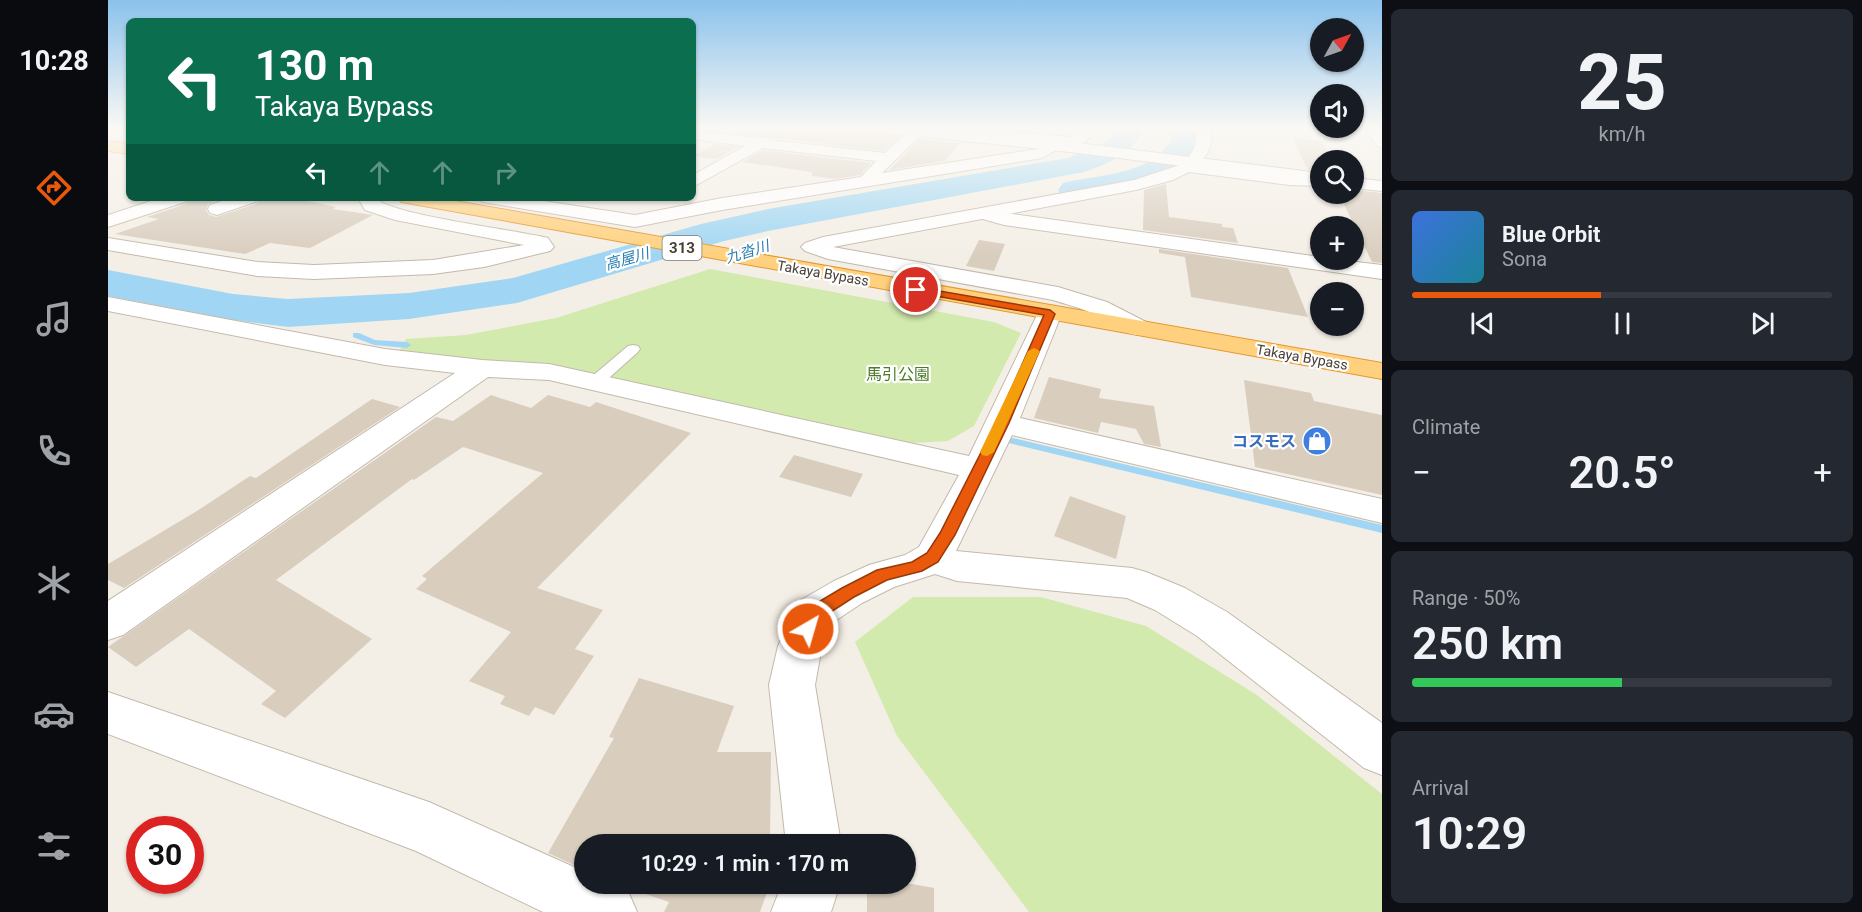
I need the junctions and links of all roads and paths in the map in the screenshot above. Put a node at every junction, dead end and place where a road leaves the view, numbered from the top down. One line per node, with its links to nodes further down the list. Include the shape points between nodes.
1 (710, 172): 7 (street)
2 (874, 172): 8 (street)
3 (924, 172): 8 (street)
4 (1175, 172): 20 (street, via 1136,185)
5 (1243, 172): 6 (street, via 1289,180)
6 (1310, 179)
7 (696, 180)
8 (870, 180): 16 (street)
9 (1364, 184): 10 (street)
10 (1382, 186)
11 (170, 201): 19 (street)
12 (240, 201): 18 (street)
13 (369, 201): 22 (street, via 372,206 402,216 544,244 533,251 433,267 314,272 257,269)
14 (424, 201): 25 (highway, Takaya Bypass / 313)
15 (507, 201): 16 (street, via 635,221)
16 (698, 202)
17 (108, 203): 19 (street)
18 (216, 209)
19 (141, 210): 21 (street)
20 (986, 214): 23 (street); 26 (street, via 812,246 828,253 1058,294)
21 (108, 221)
22 (108, 244)
23 (1382, 272)
24 (108, 304): 28 (street, via 385,357)
25 (1050, 314): 26 (highway, Takaya Bypass / 313); 31 (street)
26 (1141, 329): 29 (highway, Takaya Bypass / 313)
27 (633, 350): 30 (lane)
28 (482, 368): 30 (street, via 549,372); 35 (street)
29 (1382, 371)
30 (595, 381): 32 (street)
31 (1002, 423): 32 (street); 33 (street)
32 (978, 469): 34 (street)
33 (1382, 511)
34 (933, 557): 37 (street, via 957,567 1132,583 1170,599 1212,624); 38 (street, via 916,567 883,575 816,612 801,646 792,685)
35 (108, 623)
36 (108, 714): 40 (street, via 429,829)
37 (1382, 752)
38 (812, 834)
39 (807, 894): 41 (street)
40 (607, 912)
41 (801, 912)

